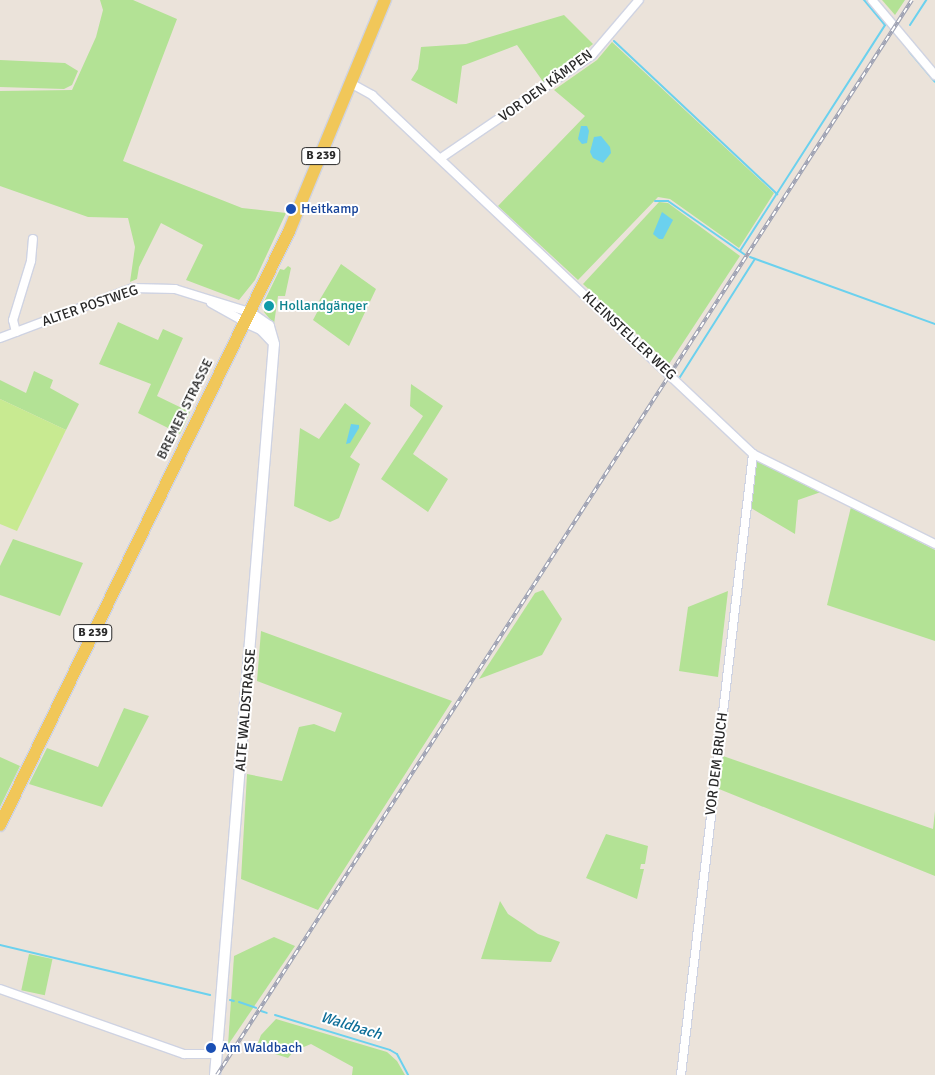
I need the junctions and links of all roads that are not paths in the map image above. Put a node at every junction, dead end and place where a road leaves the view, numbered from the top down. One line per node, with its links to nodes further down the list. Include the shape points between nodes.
1 (385, 0): 5 (main road, BREMER STRASSE / B 239)
2 (639, 0): 6 (street, VOR DEN KÄMPEN, via 592,55)
3 (872, 0): 4 (street)
4 (935, 75)
5 (352, 84): 6 (street, KLEINSTELLER WEG, via 372,94); 8 (main road, BREMER STRASSE / B 239, via 290,228)
6 (441, 158): 11 (street, KLEINSTELLER WEG)
7 (33, 239): 9 (street, via 31,261 13,320)
8 (247, 317): 9 (street, ALTER POSTWEG, via 175,289 133,288); 13 (main road, BREMER STRASSE / B 239); 15 (street, ALTE WALDSTRASSE, via 269,326 274,344)
9 (16, 332): 10 (street, ALTER POSTWEG)
10 (0, 338)
11 (753, 454): 12 (street, KLEINSTELLER WEG); 17 (street, VOR DEM BRUCH)
12 (935, 544)
13 (0, 825)
14 (0, 989): 15 (street, via 184,1054)
15 (217, 1054): 16 (street, ALTE WALDSTRASSE)
16 (215, 1075)
17 (681, 1075)

